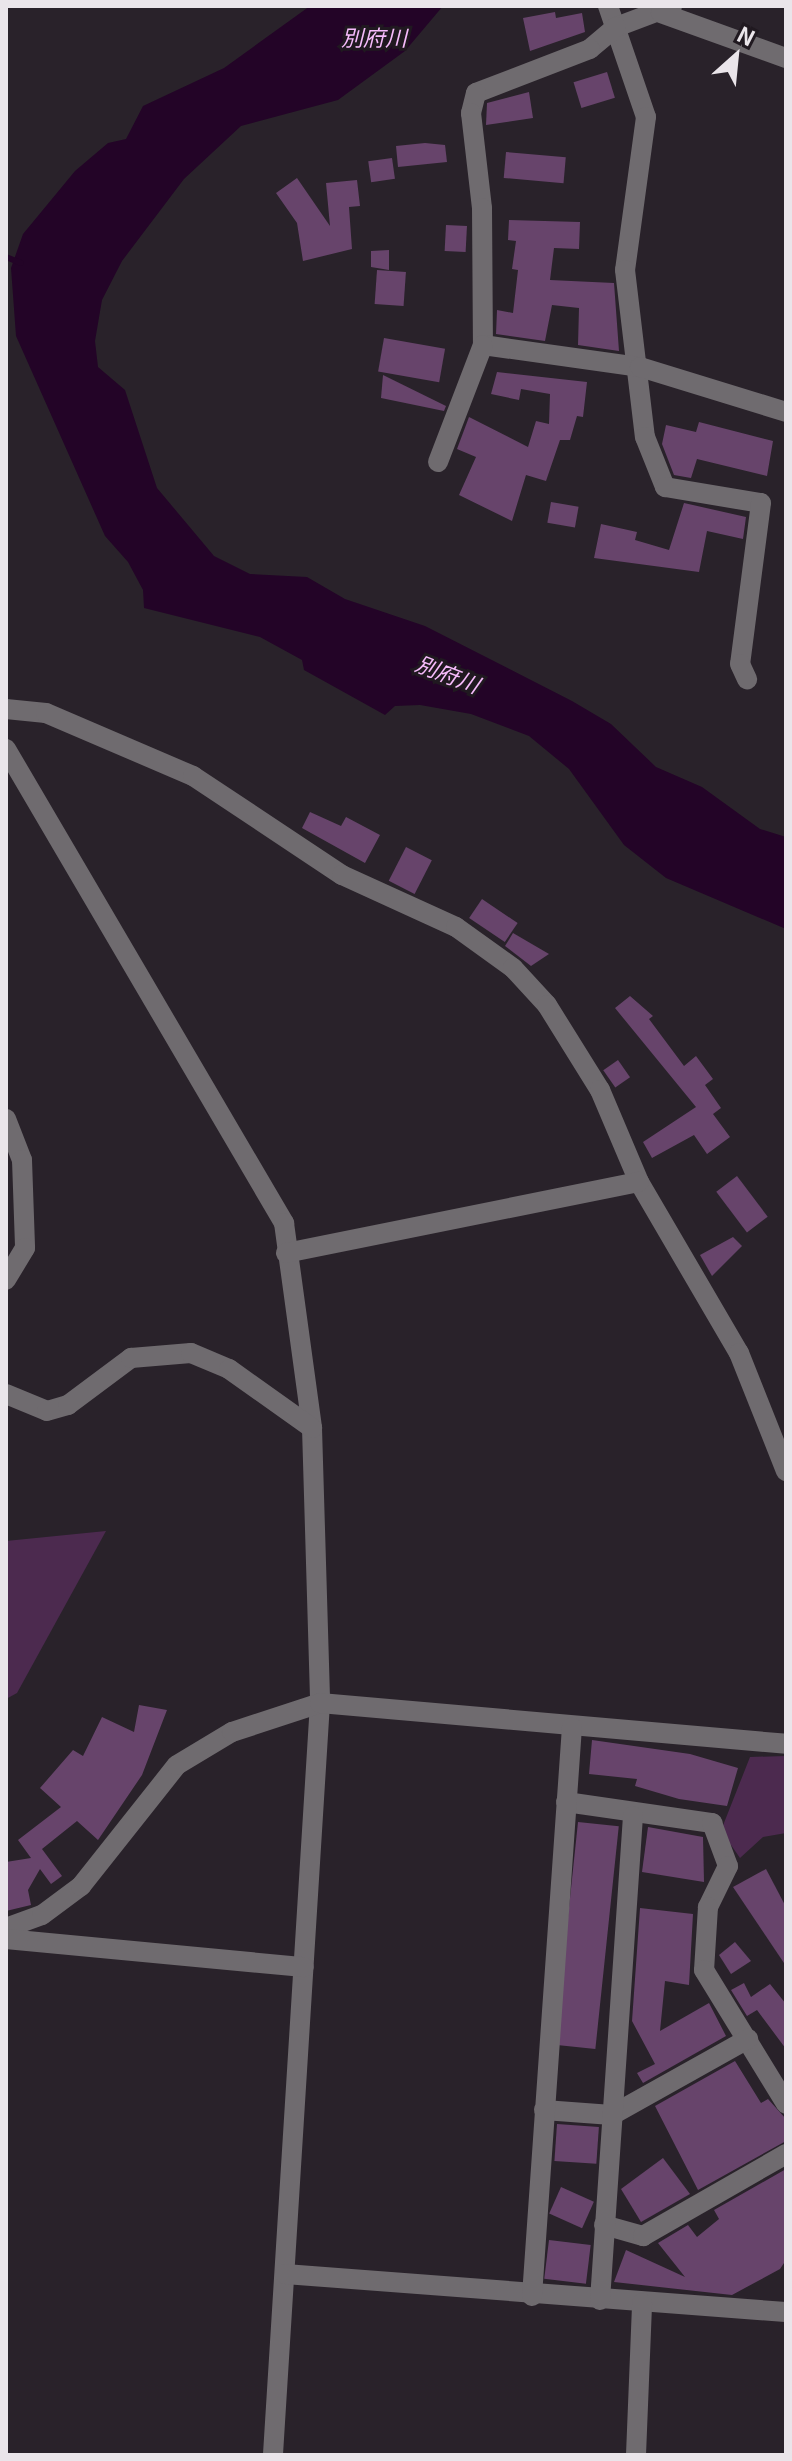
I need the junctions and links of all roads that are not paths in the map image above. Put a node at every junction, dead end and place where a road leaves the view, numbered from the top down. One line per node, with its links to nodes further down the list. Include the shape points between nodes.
1 (608, 6): 3 (street)
2 (667, 9): 3 (street); 4 (street)
3 (616, 27): 5 (street, via 590,49 476,93 471,113 482,208); 6 (street, via 646,117 625,270)
4 (786, 58)
5 (483, 345): 6 (street); 8 (street)
6 (640, 367): 7 (street); 9 (street, via 645,437 665,487 761,503 740,664)
7 (786, 412)
8 (438, 462)
9 (747, 679)
10 (6, 709): 13 (street, via 46,713 193,776 342,875 444,920 513,968 585,1063)
11 (6, 749): 14 (street, via 284,1223)
12 (6, 1119): 15 (street, via 22,1160 25,1248)
13 (639, 1182): 14 (street); 18 (street, via 739,1353)
14 (286, 1253): 17 (street)
15 (6, 1280)
16 (6, 1394): 17 (street, via 47,1411 68,1405 131,1358 191,1353 229,1369)
17 (312, 1428): 19 (street)
18 (786, 1471)
19 (320, 1703): 20 (street); 24 (street, via 232,1732 177,1765 81,1886 42,1915); 26 (street)
20 (572, 1727): 21 (street); 22 (street)
21 (786, 1744)
22 (566, 1802): 23 (street); 29 (street)
23 (633, 1816): 27 (street, via 712,1823 728,1866 708,1907 704,1970); 30 (street)
24 (6, 1928)
25 (6, 1939): 26 (street)
26 (304, 1967): 33 (street)
27 (748, 2039): 28 (street); 30 (street)
28 (786, 2104)
29 (544, 2110): 30 (street); 34 (street)
30 (612, 2115): 32 (street)
31 (786, 2154): 32 (street, via 643,2236)
32 (604, 2225): 35 (street)
33 (285, 2274): 34 (street); 38 (street)
34 (532, 2296): 35 (street)
35 (600, 2300): 36 (street)
36 (642, 2303): 37 (street); 39 (street)
37 (786, 2312)
38 (273, 2455)
39 (636, 2455)

